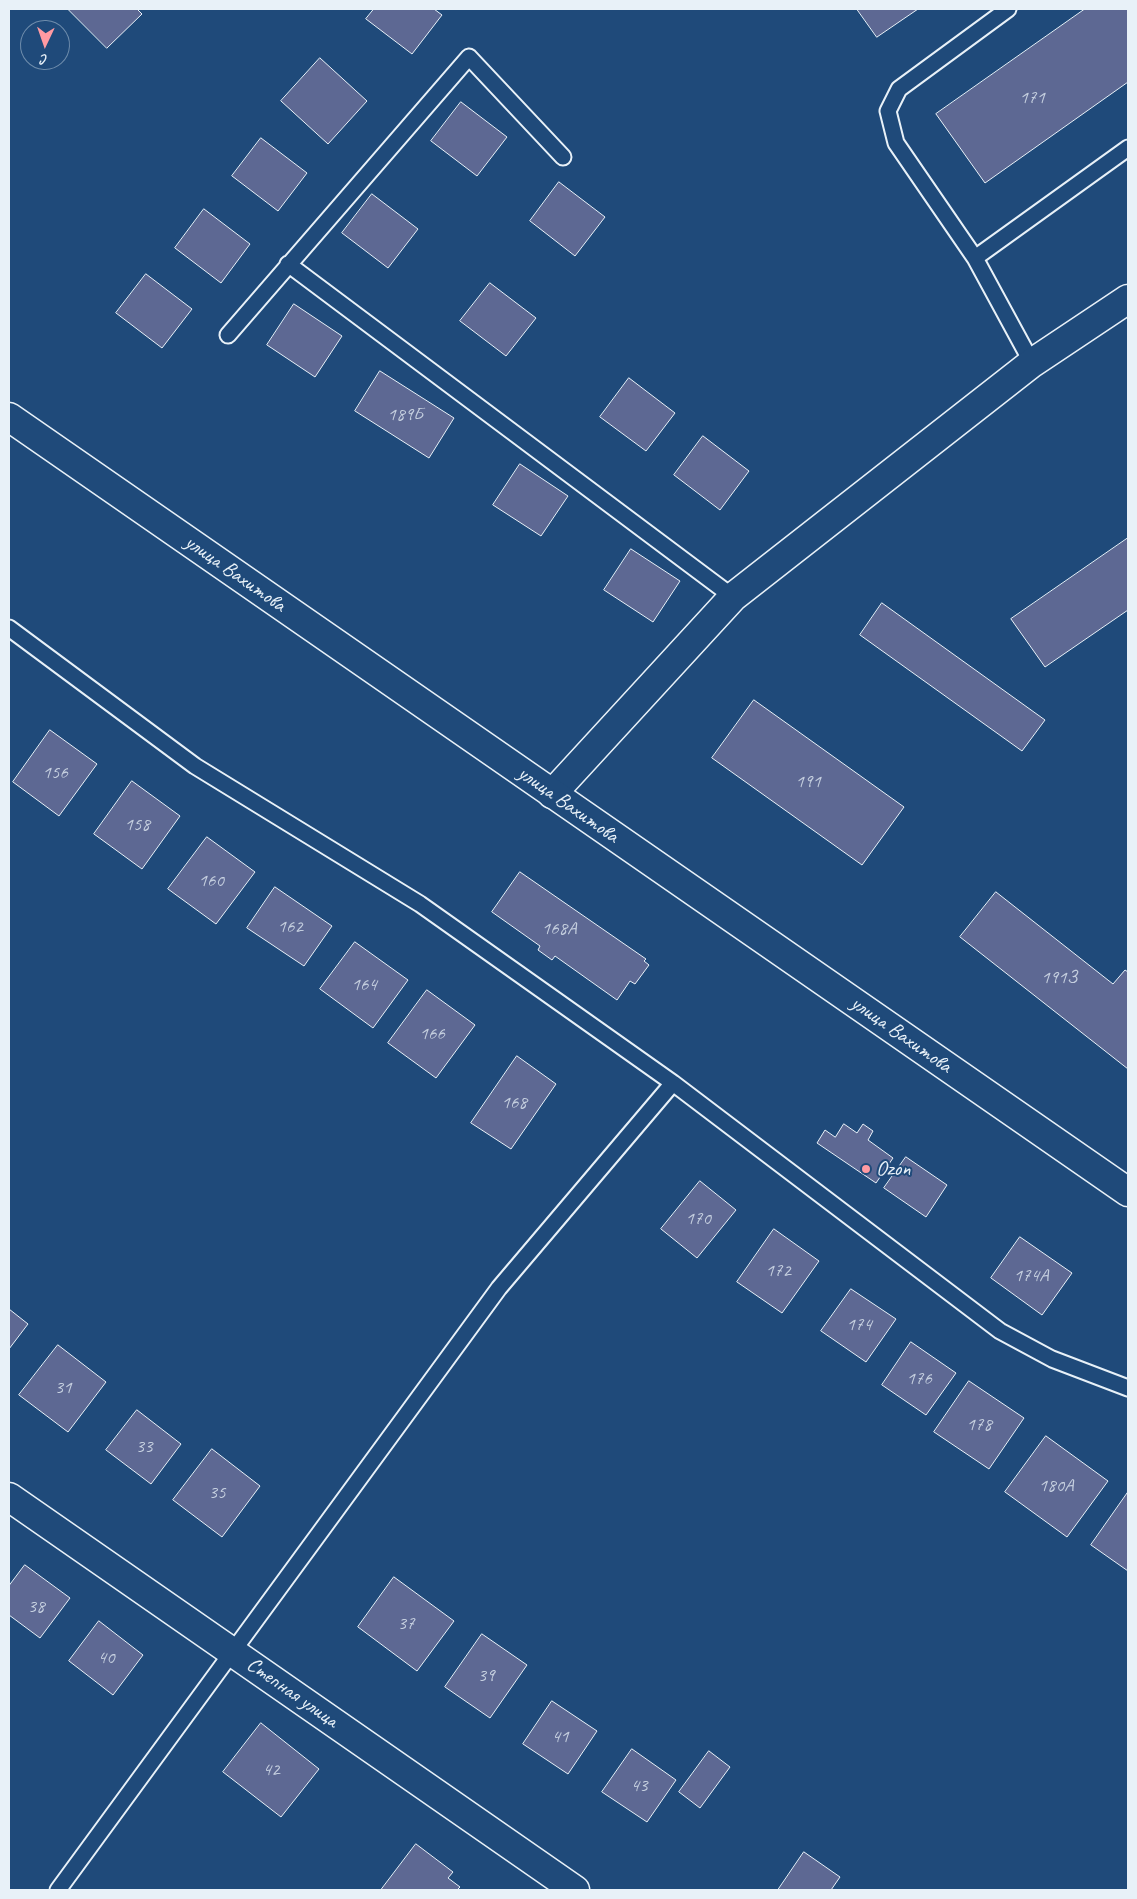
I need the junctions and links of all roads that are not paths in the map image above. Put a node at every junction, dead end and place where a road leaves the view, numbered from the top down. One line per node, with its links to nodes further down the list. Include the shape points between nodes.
1 (1008, 9): 4 (lane, via 899,90 888,111 896,144)
2 (1128, 148): 4 (lane)
3 (562, 158): 5 (lane, via 469,57)
4 (974, 258): 8 (lane)
5 (288, 264): 7 (lane); 10 (lane)
6 (1128, 299): 8 (street)
7 (228, 335)
8 (1032, 363): 10 (street)
9 (9, 417): 12 (street, улица Вахитова)
10 (733, 597): 12 (street)
11 (9, 628): 13 (lane, via 195,766 420,904)
12 (552, 794): 14 (street, улица Вахитова)
13 (674, 1083): 15 (lane, via 1000,1332 1052,1359); 17 (lane, via 500,1288)
14 (1128, 1192)
15 (1128, 1388)
16 (9, 1497): 17 (street, Степная улица)
17 (234, 1652): 18 (lane); 19 (street, Степная улица)
18 (58, 1890)
19 (575, 1890)

